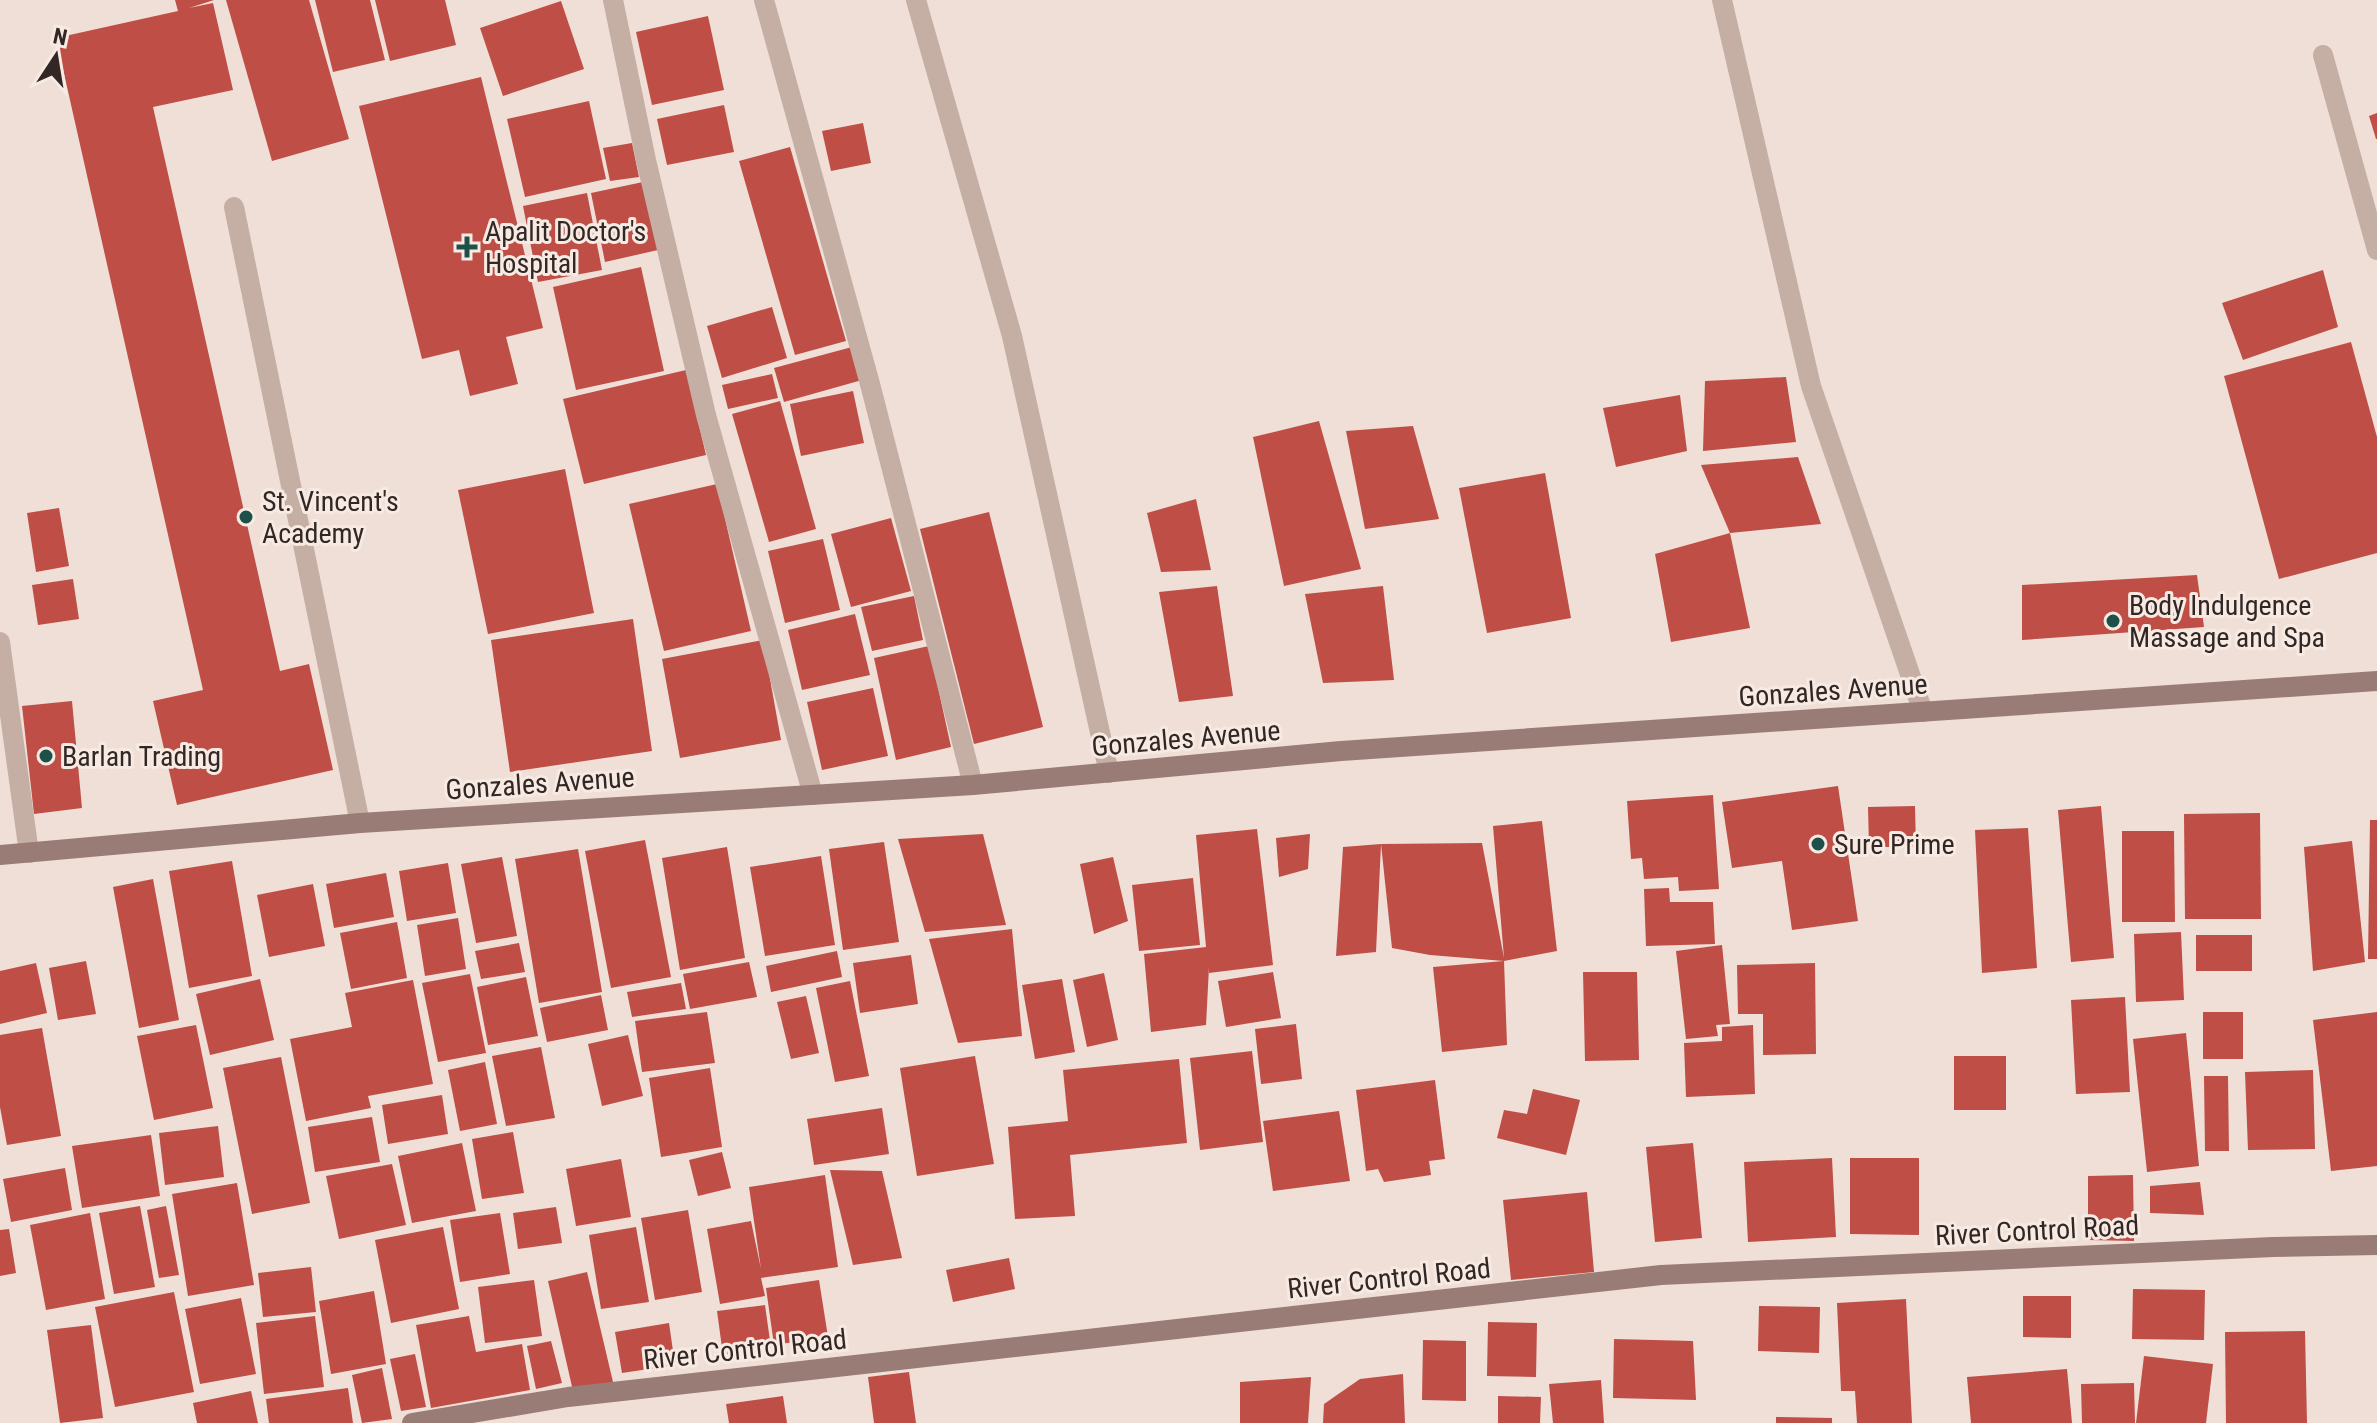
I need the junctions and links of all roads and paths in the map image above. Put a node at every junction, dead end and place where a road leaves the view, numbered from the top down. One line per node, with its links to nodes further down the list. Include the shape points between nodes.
1 (613, 0): 13 (street, via 706,415)
2 (764, 0): 12 (street)
3 (916, 0): 11 (street, via 1012,336)
4 (1722, 0): 10 (street, via 1811,386)
5 (2323, 55): 7 (street)
6 (234, 207): 14 (street)
7 (2377, 250)
8 (0, 642): 15 (street)
9 (2377, 681): 10 (main road, Gonzales Avenue)
10 (1923, 712): 11 (main road, Gonzales Avenue, via 1341,751)
11 (1109, 773): 12 (main road, Gonzales Avenue)
12 (973, 785): 13 (main road, Gonzales Avenue)
13 (813, 795): 14 (main road, Gonzales Avenue)
14 (360, 823): 15 (main road, Gonzales Avenue)
15 (29, 853): 16 (main road, Gonzales Avenue)
16 (0, 855)
17 (2377, 1245): 18 (main road, River Control Road, via 1661,1275 568,1397)
18 (412, 1423)

